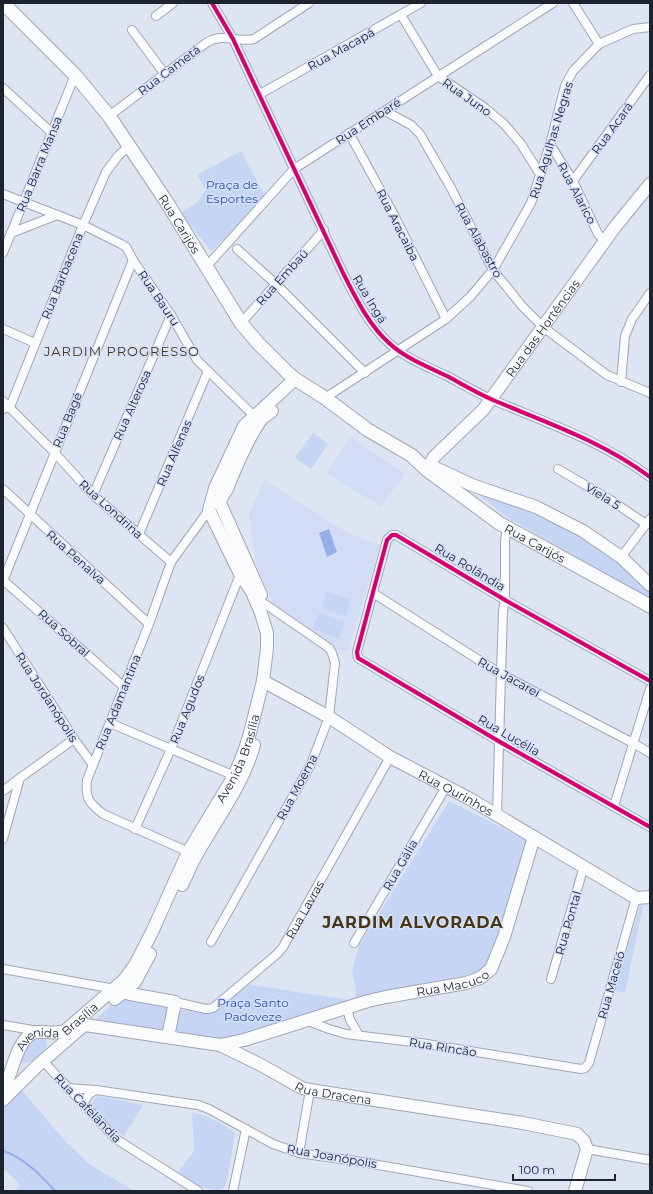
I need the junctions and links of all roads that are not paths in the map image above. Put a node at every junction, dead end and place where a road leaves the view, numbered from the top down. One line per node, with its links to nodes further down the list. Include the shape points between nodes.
1 (4, 3): 15 (main road, Rua Carijós)
2 (173, 3): 9 (street)
3 (212, 3): 12 (street, Rua Ingá)
4 (308, 3): 12 (street, Rua Cametá, via 254,39)
5 (422, 3): 8 (street, Rua Macapá)
6 (553, 3): 17 (street, Rua Embaré)
7 (573, 3): 13 (street)
8 (401, 15): 17 (street, Rua Juno); 19 (street, Rua Macapá)
9 (156, 16)
10 (650, 27): 13 (street, Rua Agulhas Negras, via 633,29)
11 (132, 30): 14 (street)
12 (234, 39): 14 (street, Rua Cametá, via 211,39); 19 (street, Rua Ingá)
13 (599, 44): 24 (street, Rua Agulhas Negras, via 573,71 565,86)
14 (164, 74): 21 (street, Rua Cametá)
15 (75, 75): 21 (main road, Rua Carijós); 22 (street, Rua Barra Mansa)
16 (650, 75): 28 (street, Rua Acará)
17 (438, 76): 20 (street, Rua Embaré); 27 (street, Rua Juno, via 504,124 521,144)
18 (3, 88): 22 (street)
19 (260, 94): 26 (street, Rua Ingá)
20 (385, 111): 23 (street, Rua Embaré); 41 (street, Rua Alabastro, via 420,134)
21 (109, 116): 25 (main road, Rua Carijós)
22 (52, 133): 31 (street, Rua Barra Mansa)
23 (349, 133): 26 (street, Rua Embaré); 45 (street, Rua Aracaiba)
24 (550, 144): 27 (street, Rua Agulhas Negras); 28 (street, Rua Alarico)
25 (129, 146): 33 (street, Rua Barbacena, via 110,165); 40 (main road, Rua Carijós)
26 (294, 169): 34 (street, Rua Ingá); 40 (street, Rua Embaré)
27 (540, 174): 41 (street, Rua Agulhas Negras, via 531,203)
28 (573, 181): 36 (street, Rua Alarico, via 598,234)
29 (650, 184): 36 (street, Rua das Hortências)
30 (3, 194): 31 (street, Rua Bauru)
31 (24, 203): 32 (street, Rua Bauru); 35 (street, Rua Barra Mansa)
32 (57, 215): 33 (street, Rua Bauru); 35 (street)
33 (83, 225): 39 (street, Rua Bauru, via 121,244); 49 (street, Rua Barbacena)
34 (324, 230): 42 (street, Rua Embaú); 50 (street, Rua Ingá, via 359,303 375,328)
35 (12, 233): 38 (street, Rua Barra Mansa)
36 (605, 241): 47 (street, Rua das Hortências)
37 (237, 249): 42 (street)
38 (3, 253)
39 (133, 260): 44 (street, Rua Bauru); 61 (street, Rua Bagé)
40 (207, 266): 46 (main road, Rua Carijós)
41 (493, 270): 45 (street, Rua Agulhas Negras, via 470,297); 47 (street, Rua Alabastro)
42 (276, 284): 46 (street, Rua Embaú); 52 (street)
43 (650, 293): 54 (street, via 632,319 625,336)
44 (171, 315): 51 (street, Rua Bauru, via 197,360); 66 (street, Rua Alterosa)
45 (446, 319): 50 (street, Rua Agulhas Negras)
46 (240, 323): 53 (main road, Rua Carijós)
47 (543, 327): 54 (street, Rua Alabastro, via 607,375); 57 (street, Rua das Hortências)
48 (3, 329): 49 (street)
49 (35, 343): 59 (street, Rua Barbacena)
50 (399, 351): 52 (street, Rua Agulhas Negras); 57 (street, Rua Ingá)
51 (208, 372): 60 (street, Rua Bauru); 72 (street, Rua Alfenas)
52 (365, 373): 56 (street, Rua Agulhas Negras)
53 (299, 382): 56 (main road, Rua Carijós); 60 (street)
54 (621, 382): 55 (street, Rua Alabastro)
55 (650, 393)
56 (325, 398): 62 (main road, Rua Carijós, via 368,430 378,442 408,461)
57 (491, 399): 62 (street, Rua das Hortências, via 483,410 434,456); 64 (street, Rua Ingá, via 578,435 620,456)
58 (3, 401): 59 (street, Rua Londrina)
59 (6, 408): 61 (street, Rua Londrina)
60 (258, 418): 67 (street); 68 (street, via 244,426 215,488)
61 (54, 452): 66 (street, Rua Londrina); 69 (street, Rua Bagé)
62 (428, 468): 71 (main road, Rua Carijós); 73 (street, Rua Carijós, via 536,507 583,531)
63 (558, 470): 70 (street, Viela 5)
64 (650, 477)
65 (3, 489): 69 (street, Rua Penalva)
66 (92, 495): 72 (street, Rua Londrina)
67 (220, 503): 68 (street, Rua Adamantina); 74 (street, Avenida Brasília)
68 (209, 510): 75 (street, Rua Adamantina); 76 (street, Avenida Brasília)
69 (29, 514): 77 (street, Rua Bagé); 85 (street, Rua Penalva)
70 (648, 522): 73 (street)
71 (507, 528): 82 (street); 84 (main road, Rua Carijós)
72 (139, 534): 75 (street, Rua Londrina)
73 (621, 557): 78 (street, Rua Carijós)
74 (246, 561): 76 (street, Rua Agudos); 83 (street, Avenida Brasília)
75 (172, 562): 85 (street, Rua Adamantina)
76 (240, 574): 79 (street, Rua Agudos); 80 (street, Avenida Brasília)
77 (3, 580): 91 (street, Rua Sobral)
78 (650, 585)
79 (236, 587): 80 (street); 98 (street, Rua Agudos)
80 (252, 592): 90 (street, Avenida Brasília, via 267,633)
81 (373, 593): 82 (street, Rua Rolândia, via 387,540 396,535); 87 (street, Rua Rolândia, via 357,652); 88 (street, Rua Jacareí)
82 (505, 600): 88 (street); 89 (street, Rua Rolândia)
83 (265, 604): 90 (street, Avenida Brasília, via 273,638); 93 (street, Rua Moema, via 329,648 332,653 335,663)
84 (650, 606)
85 (149, 624): 91 (street, Rua Adamantina)
86 (3, 628): 95 (street, Rua Jordanópolis)
87 (358, 658): 96 (street, Rua Lucélia)
88 (501, 674): 96 (street); 97 (street, Rua Jacareí)
89 (650, 681)
90 (266, 683): 93 (street, Rua Ourinhos); 103 (street, Avenida Brasília, via 249,762)
91 (124, 686): 94 (street, Rua Adamantina)
92 (650, 689): 97 (street)
93 (330, 717): 100 (street, Rua Ourinhos); 116 (street, Rua Moema, via 311,764)
94 (110, 723): 98 (street); 101 (street, Rua Adamantina)
95 (74, 739): 101 (street, Rua Jordanópolis); 102 (street)
96 (500, 742): 106 (street, Rua Lucélia); 107 (street)
97 (633, 743): 99 (street, Rua Jacareí); 106 (street)
98 (171, 749): 103 (street); 109 (street, Rua Agudos)
99 (650, 753)
100 (390, 756): 104 (street, Rua Ourinhos); 122 (street, Rua Lavras, via 277,954 213,1008 206,1009)
101 (93, 765): 109 (street, Rua Adamantina, via 85,792 91,805 103,814)
102 (20, 778): 105 (street); 111 (street)
103 (238, 778): 112 (street, Avenida Brasília)
104 (446, 787): 107 (street, Rua Ourinhos); 117 (street, Rua Gália)
105 (3, 791)
106 (614, 806): 108 (street, Rua Lucélia)
107 (497, 816): 110 (street, Rua Ourinhos)
108 (650, 827)
109 (135, 829): 112 (street, Rua Adamantina)
110 (534, 837): 113 (street, Rua Ourinhos); 123 (street, Rua Macuco, via 504,937 491,969 474,980 386,997)
111 (3, 839)
112 (192, 853): 120 (street, Avenida Brasília, via 142,970 135,982)
113 (584, 866): 115 (street, Rua Ourinhos); 119 (street, Rua Pontal)
114 (650, 897): 115 (street)
115 (636, 898): 135 (street, Rua Maceió, via 589,1063)
116 (211, 942)
117 (354, 943)
118 (3, 969): 121 (street)
119 (551, 979)
120 (119, 990): 121 (street, Avenida Brasília); 122 (street, Rua Lavras); 126 (street, Avenida Brasília)
121 (103, 991): 127 (street, Avenida Brasília, via 66,1030 56,1033)
122 (175, 1002): 129 (street)
123 (347, 1008): 124 (street, Rua Macuco); 128 (street, via 350,1020)
124 (308, 1021): 128 (street, Rua Rincão, via 329,1030); 130 (street, Rua Macuco)
125 (3, 1025): 127 (street)
126 (85, 1025): 129 (street, Rua Dracena); 132 (street, Avenida Brasília)
127 (43, 1032): 132 (street, via 50,1038 51,1043); 134 (street, Avenida Brasília, via 31,1035 24,1042)
128 (359, 1035): 135 (street, Rua Rincão)
129 (168, 1037): 131 (street, Rua Dracena)
130 (244, 1040): 131 (street, Rua Macuco); 133 (street, via 248,1051)
131 (220, 1045): 133 (street, Rua Dracena)
132 (42, 1061): 134 (street); 136 (street, Rua Cafelândia); 140 (street, Avenida Brasília)
133 (259, 1064): 139 (street, Rua Dracena)
134 (8, 1069): 137 (street, Avenida Brasília, via 9,1079)
135 (581, 1069)
136 (67, 1088): 138 (street, Rua Joanópolis); 141 (street, Rua Cafelândia)
137 (3, 1090)
138 (96, 1090): 141 (street, via 89,1094); 142 (street, Rua Joanópolis, via 198,1105)
139 (310, 1090): 143 (street, Rua Dracena, via 571,1132 581,1137); 144 (street)
140 (3, 1100)
141 (83, 1104): 146 (street, Rua Cafelândia, via 120,1142)
142 (246, 1129): 144 (street, Rua Joanópolis, via 273,1144); 147 (street)
143 (586, 1147): 145 (street); 149 (street)
144 (299, 1153): 148 (street, Rua Joanópolis)
145 (650, 1160)
146 (198, 1191)
147 (233, 1191)
148 (528, 1191)
149 (575, 1191)

